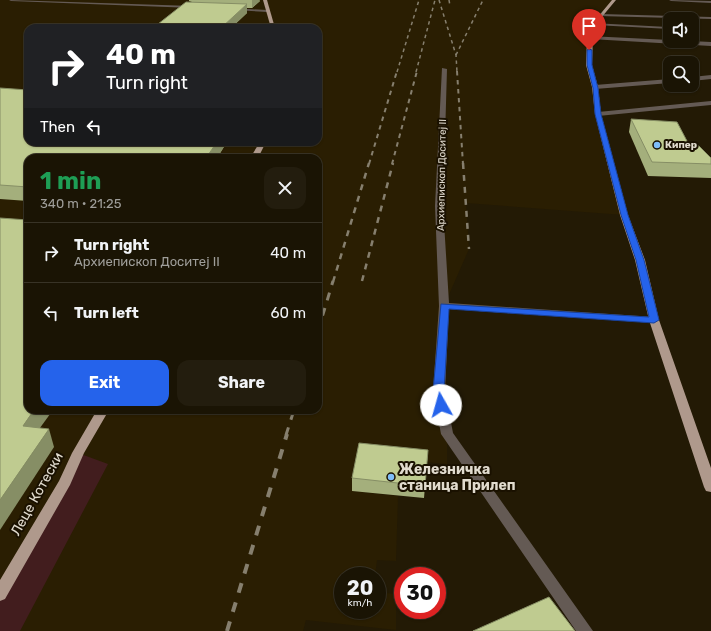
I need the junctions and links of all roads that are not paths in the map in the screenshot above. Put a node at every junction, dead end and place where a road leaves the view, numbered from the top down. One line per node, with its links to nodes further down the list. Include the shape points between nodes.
1 (11, 0): 6 (street)
2 (265, 0): 8 (main road)
3 (614, 0): 9 (main road)
4 (671, 0): 5 (street)
5 (711, 2)
6 (200, 7)
7 (229, 8): 8 (street)
8 (267, 11): 11 (main road)
9 (600, 15): 10 (street); 12 (main road)
10 (711, 18)
11 (272, 24)
12 (594, 24): 13 (street); 14 (main road)
13 (663, 28)
14 (590, 37): 15 (street); 20 (main road, via 589,65)
15 (711, 44)
16 (444, 68): 23 (street, Архиепископ Доситеј II, via 439,206)
17 (711, 77): 18 (street)
18 (699, 78)
19 (663, 82): 20 (street)
20 (595, 88): 22 (main road)
21 (711, 103): 22 (street)
22 (598, 114): 24 (main road, via 624,215 640,260)
23 (444, 306): 24 (street); 28 (street, Архиепископ Доситеј II, via 438,391 447,434)
24 (654, 320): 26 (main road)
25 (101, 414): 27 (main road, Леце Котески, via 78,452 65,482)
26 (711, 487)
27 (0, 594)
28 (585, 631)

